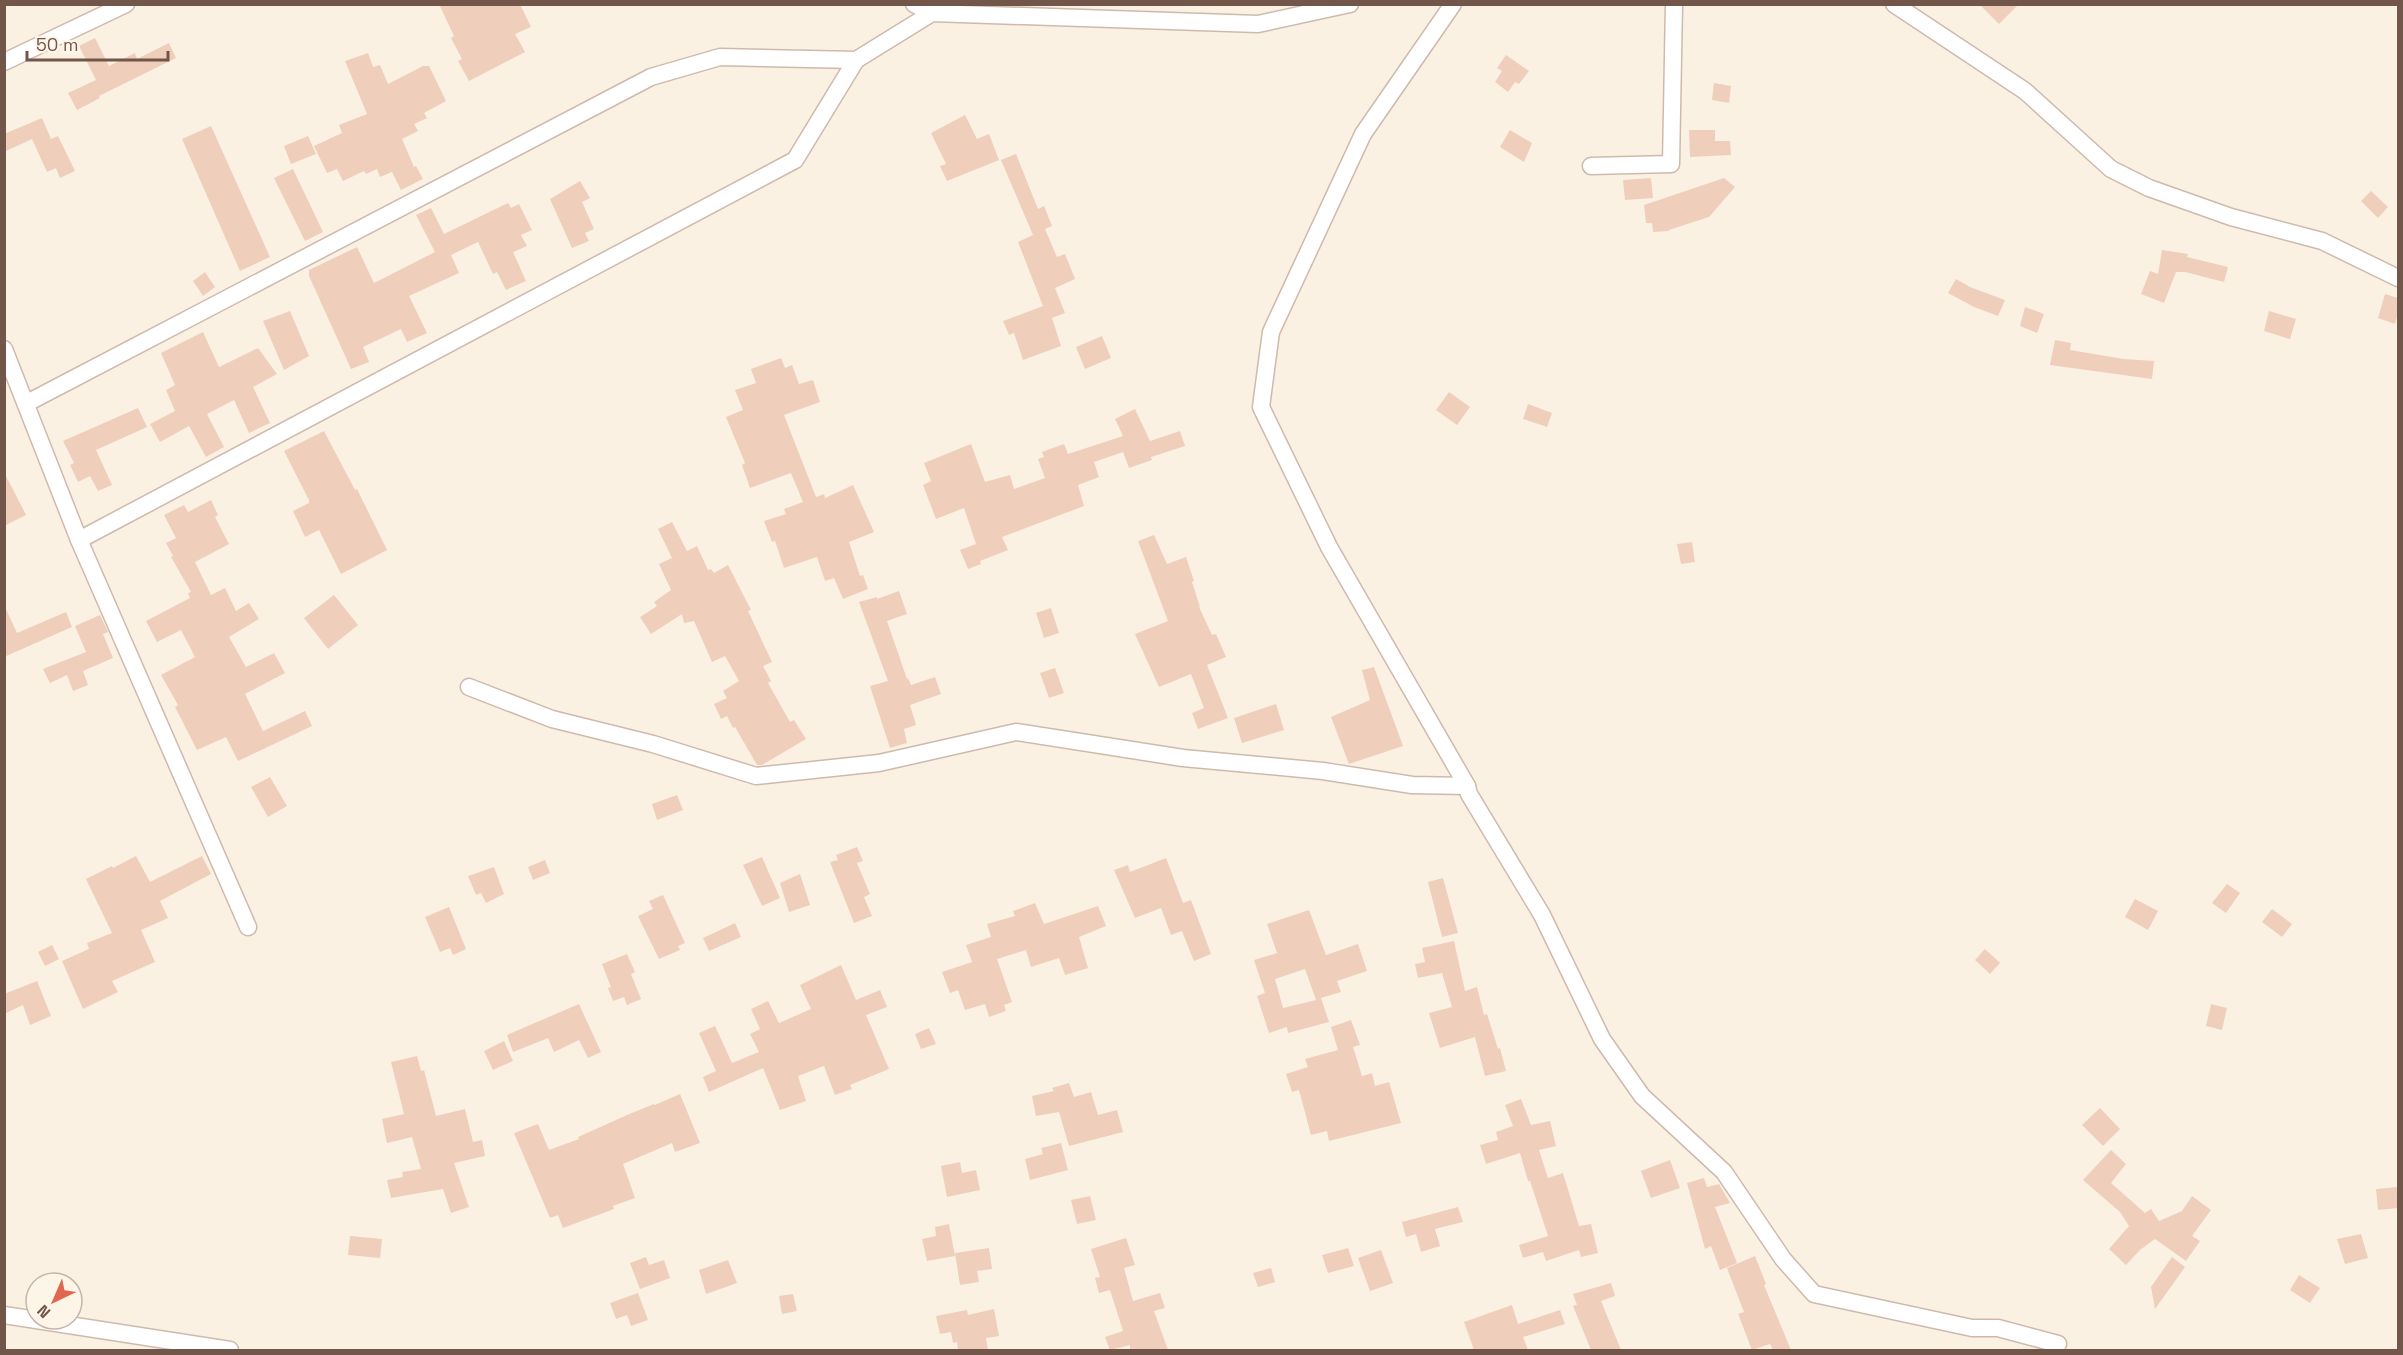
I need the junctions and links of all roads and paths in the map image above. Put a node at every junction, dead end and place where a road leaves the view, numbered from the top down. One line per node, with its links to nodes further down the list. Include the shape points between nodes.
1 (126, 4): 9 (street)
2 (914, 4): 7 (street)
3 (1350, 4): 7 (street, via 1258,24)
4 (1453, 4): 16 (street, via 1363,134 1271,332 1261,407 1329,547)
5 (1674, 4): 10 (street, via 1671,164)
6 (1894, 4): 11 (street, via 2025,90 2111,169 2149,188 2230,217 2322,241)
7 (932, 14): 8 (street)
8 (856, 60): 13 (street, via 720,57 651,77); 14 (street, via 795,160)
9 (4, 62)
10 (1591, 166)
11 (2398, 278)
12 (4, 349): 13 (street)
13 (27, 403): 14 (street)
14 (79, 540): 17 (street)
15 (468, 687): 16 (street, via 552,719 653,744 756,776 879,763 1016,732 1183,758 1323,771 1412,785)
16 (1467, 786): 19 (street, via 1542,915 1602,1040 1642,1096 1724,1172 1782,1259 1814,1294 1972,1328 1998,1328)
17 (248, 927)
18 (4, 1315): 20 (street)
19 (2058, 1344)
20 (230, 1350)

